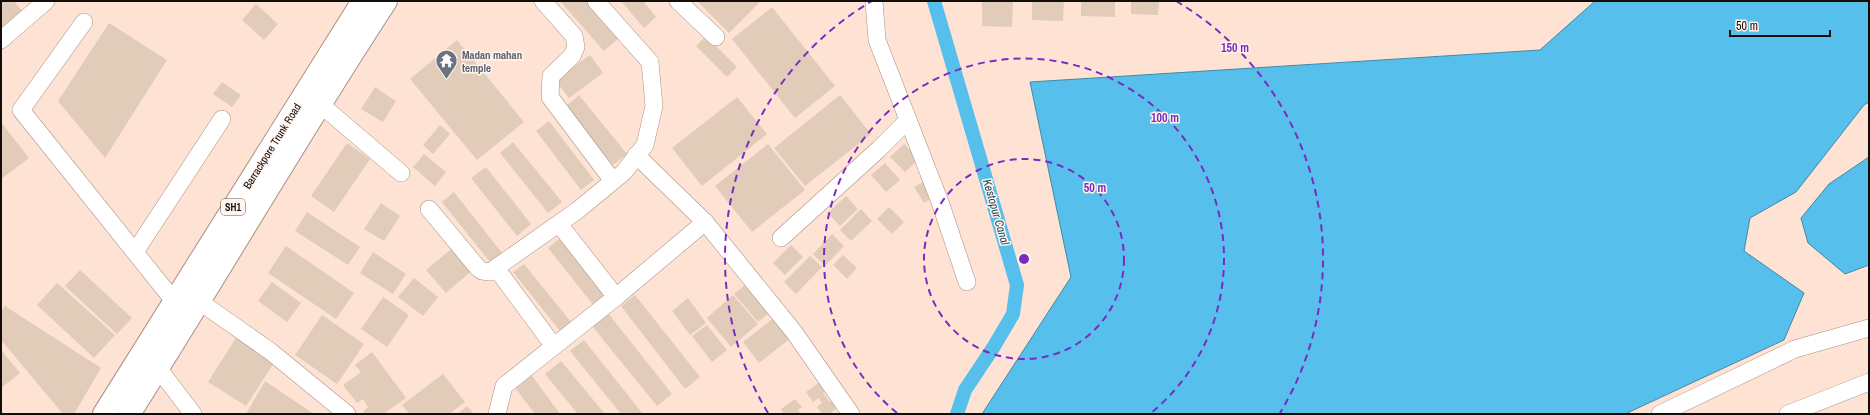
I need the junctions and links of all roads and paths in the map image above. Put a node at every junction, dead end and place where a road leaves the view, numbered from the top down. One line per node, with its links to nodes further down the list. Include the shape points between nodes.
1 (46, 1): 10 (street)
2 (363, 1): 25 (main road, Barrackpore Trunk Road / SH1)
3 (386, 1): 11 (main road, Barrackpore Trunk Road / SH1)
4 (543, 1): 16 (street, via 574,36 576,47 572,56 551,76 550,97)
5 (596, 1): 14 (street, via 650,62 654,106 644,145)
6 (678, 1): 9 (street)
7 (874, 1): 13 (street, via 877,40)
8 (84, 22): 21 (street, via 21,110)
9 (716, 37)
10 (1, 40)
11 (320, 104): 15 (street); 26 (main road, Barrackpore Trunk Road / SH1)
12 (222, 119): 21 (street)
13 (908, 120): 20 (street, via 880,149); 23 (street, via 940,202)
14 (636, 155): 16 (street, via 624,172); 18 (street)
15 (401, 173)
16 (613, 181): 19 (street)
17 (429, 209): 22 (street, via 478,268 490,272)
18 (705, 222): 24 (street); 36 (street, via 794,332)
19 (559, 224): 22 (street); 24 (street)
20 (782, 238)
21 (135, 252): 25 (street)
22 (496, 268): 28 (street)
23 (966, 282)
24 (616, 297): 28 (street)
25 (174, 302): 31 (main road, Barrackpore Trunk Road / SH1)
26 (200, 302): 29 (main road, Barrackpore Trunk Road / SH1); 34 (street, via 270,351)
27 (1869, 328): 37 (street, via 1796,349)
28 (553, 345): 35 (street, via 504,386)
29 (158, 368): 32 (main road, Barrackpore Trunk Road / SH1); 33 (street)
30 (1869, 382): 38 (street)
31 (104, 414)
32 (129, 414)
33 (193, 414)
34 (347, 414)
35 (497, 414)
36 (851, 414)
37 (1660, 414)
38 (1788, 414)

